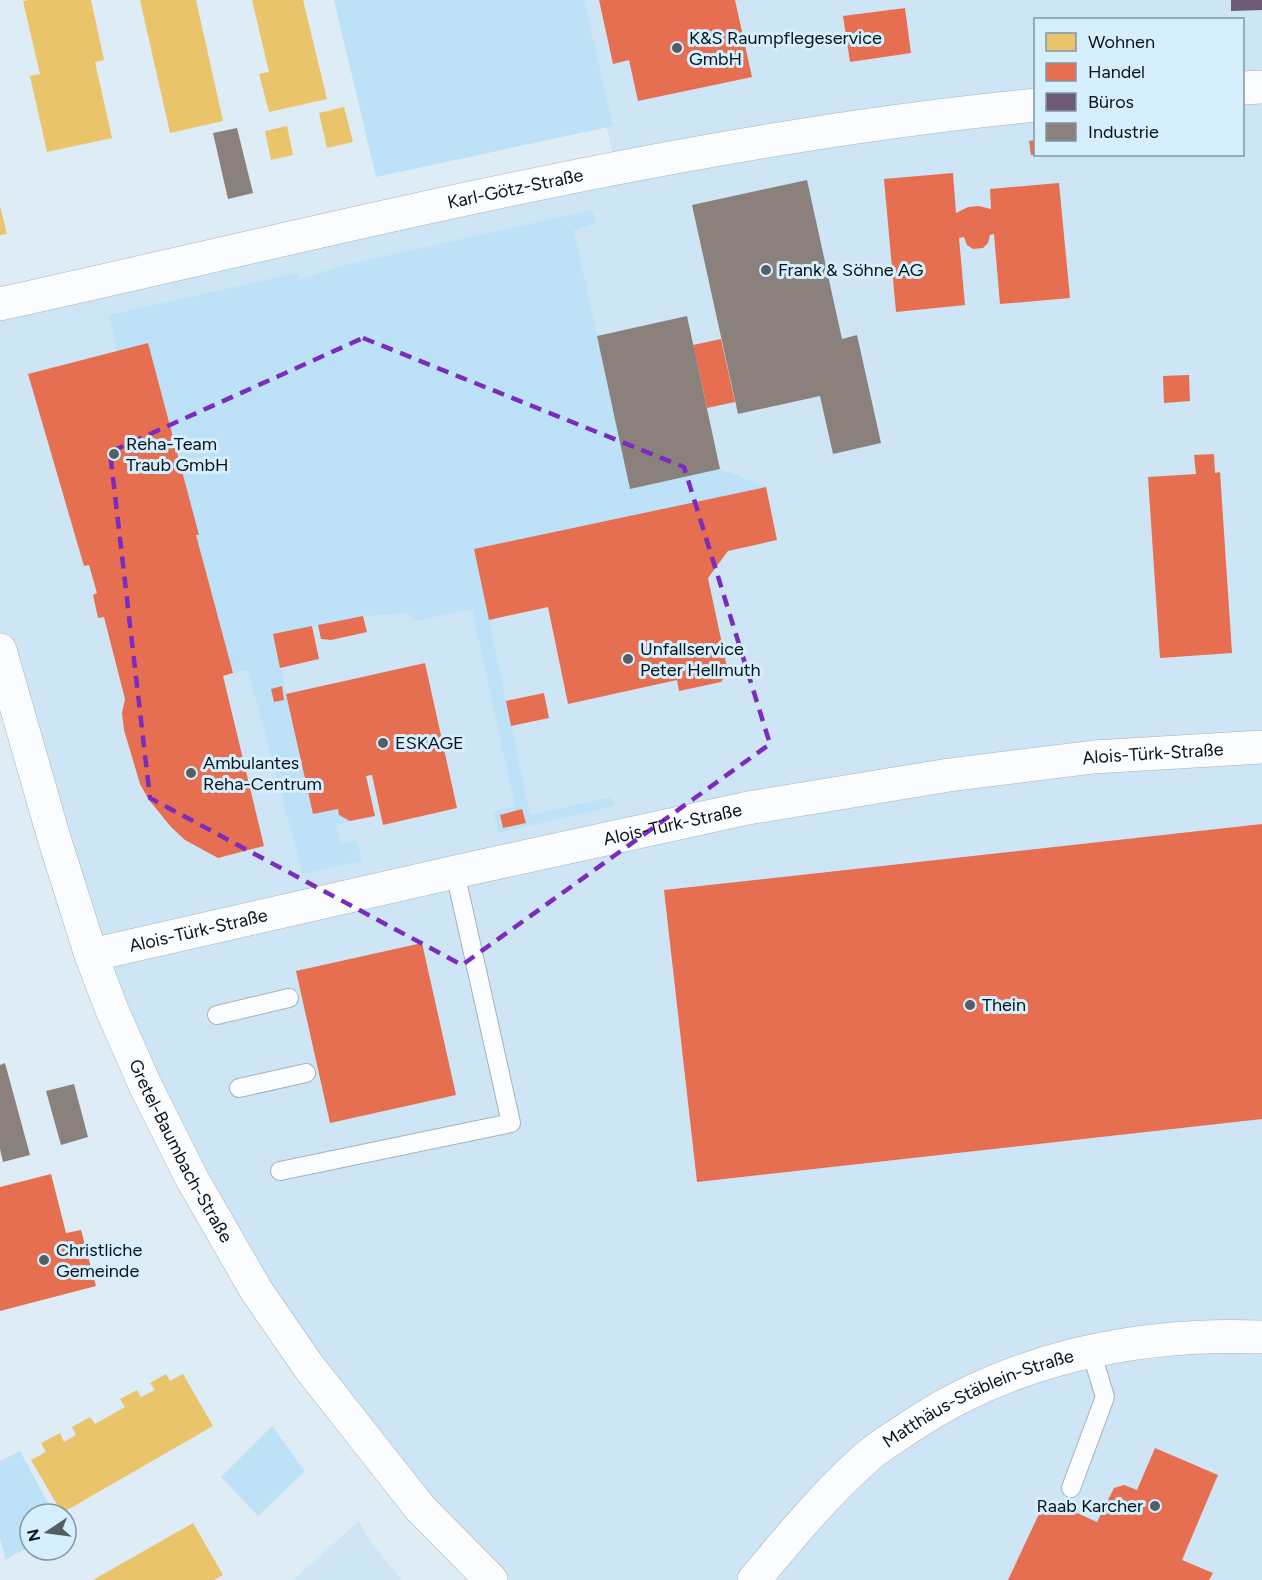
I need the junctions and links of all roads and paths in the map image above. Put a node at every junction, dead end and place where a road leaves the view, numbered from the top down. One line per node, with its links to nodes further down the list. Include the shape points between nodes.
1 (1262, 87): 2 (street)
2 (1244, 88)
3 (1034, 105): 4 (street, Karl-Götz-Straße, via 835,129 647,161)
4 (0, 304)
5 (0, 650): 8 (street, Gretel-Baumbach-Straße)
6 (1262, 747): 7 (street, Alois-Türk-Straße, via 1094,757 938,777 748,808)
7 (455, 872): 8 (street, Alois-Türk-Straße); 13 (lane, via 511,1123)
8 (91, 955): 17 (street, Gretel-Baumbach-Straße, via 146,1087 191,1178 256,1290 309,1367 420,1508)
9 (289, 998): 10 (lane)
10 (218, 1015)
11 (306, 1073): 12 (lane)
12 (238, 1088)
13 (280, 1171)
14 (1262, 1337): 15 (street, Matthäus-Stäblein-Straße, via 1192,1337)
15 (1091, 1351): 16 (lane, via 1105,1397); 18 (street, Matthäus-Stäblein-Straße, via 1070,1354 999,1378 934,1411 869,1455 819,1503)
16 (1071, 1488)
17 (491, 1580)
18 (754, 1580)

